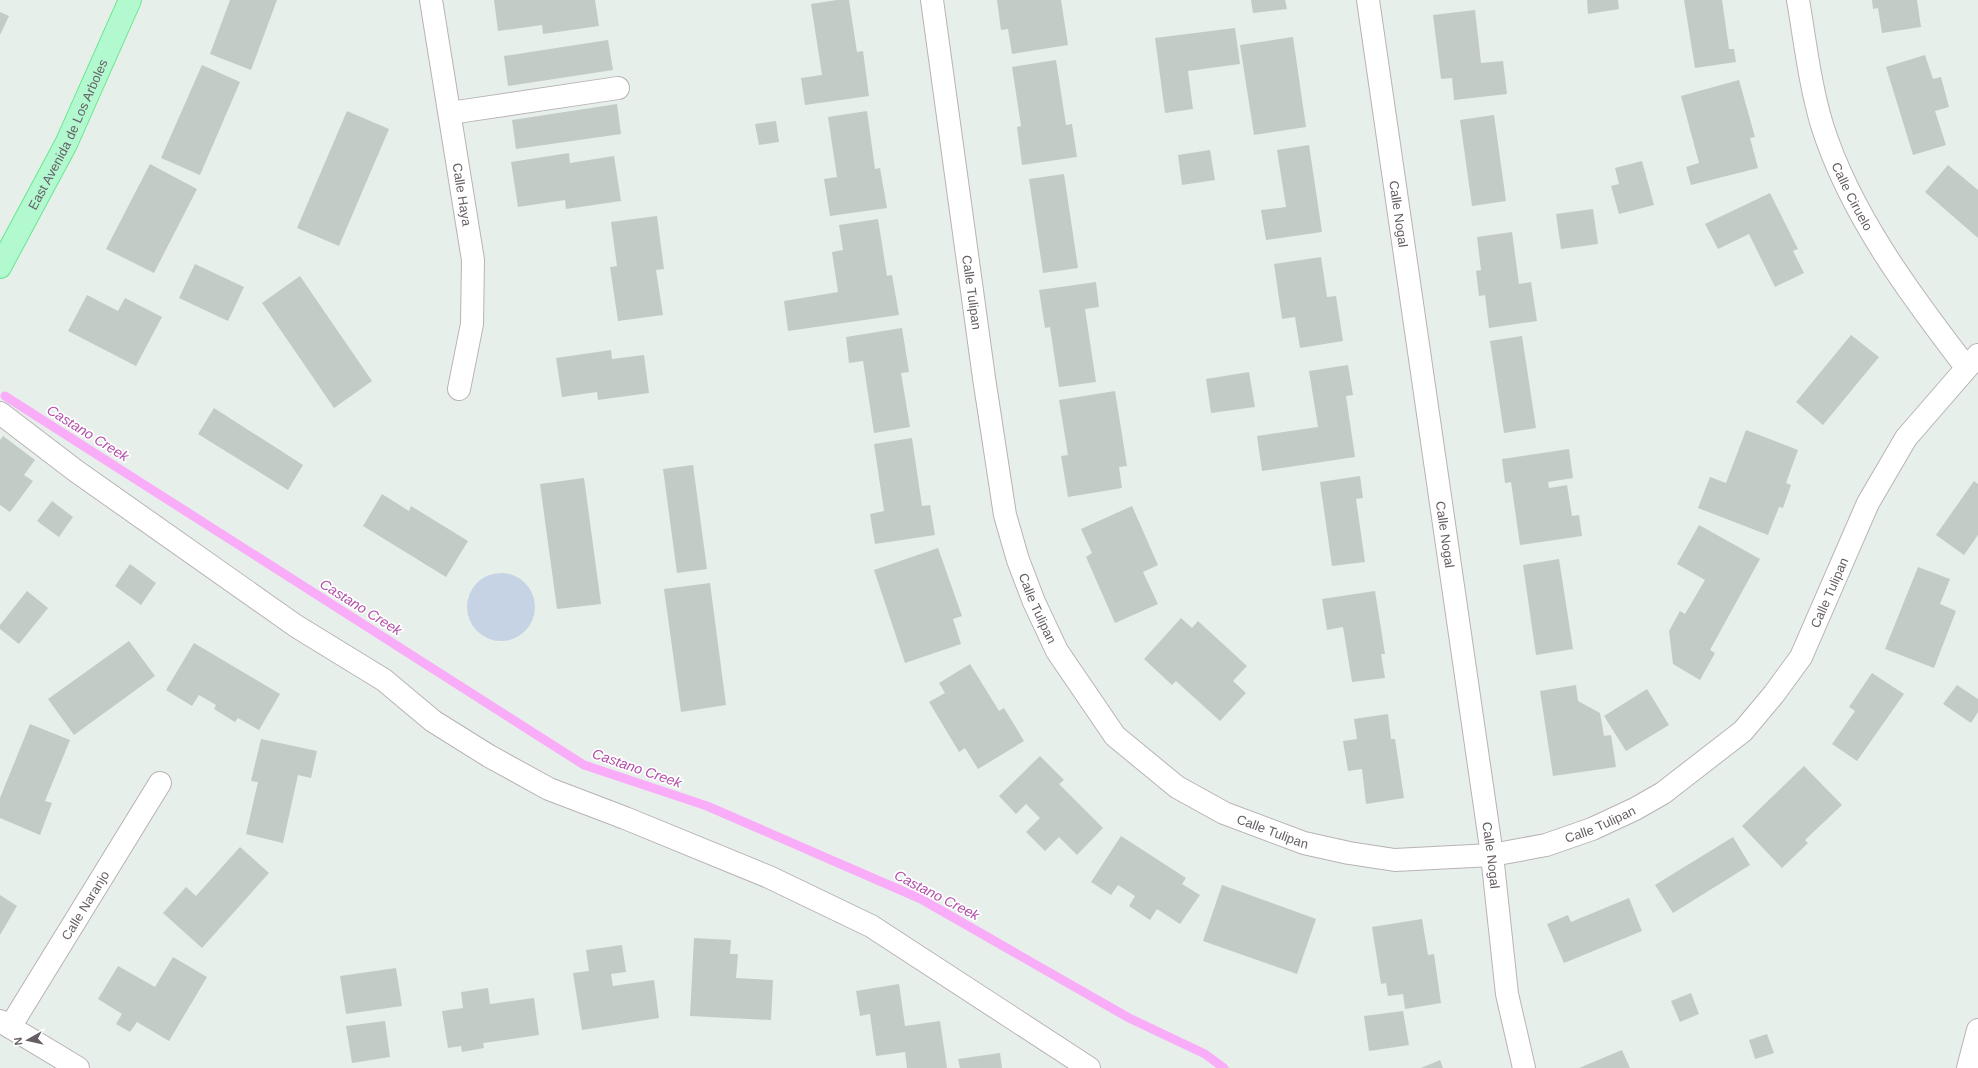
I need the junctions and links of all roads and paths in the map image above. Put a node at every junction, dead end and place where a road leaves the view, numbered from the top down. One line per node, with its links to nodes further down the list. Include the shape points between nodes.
1 (130, 0): 8 (main road, East Avenida de Los Arboles, via 66,144)
2 (431, 0): 7 (street, Calle Haya)
3 (932, 0): 13 (street, Calle Tulipan, via 1005,515 1034,602 1057,651 1116,736 1177,787 1224,813 1304,843 1349,853 1396,860)
4 (1368, 0): 13 (street, Calle Nogal)
5 (1798, 0): 9 (street, Calle Ciruelo, via 1822,124 1851,196 1915,300)
6 (618, 88): 7 (street)
7 (450, 113): 10 (street, Calle Haya, via 473,260 472,324)
8 (0, 267)
9 (1972, 361): 13 (street, Calle Tulipan, via 1906,438 1868,503 1801,657 1743,730 1663,793 1592,830 1546,845)
10 (459, 389)
11 (0, 413): 17 (street, via 76,471 296,626 384,680 434,721 489,756 549,789 769,877 871,926)
12 (160, 783): 14 (street, Calle Naranjo)
13 (1492, 855): 18 (street, Calle Nogal, via 1507,994)
14 (5, 1024): 16 (street)
15 (1978, 1030): 19 (street)
16 (78, 1068)
17 (1089, 1068)
18 (1524, 1068)
19 (1968, 1068)

